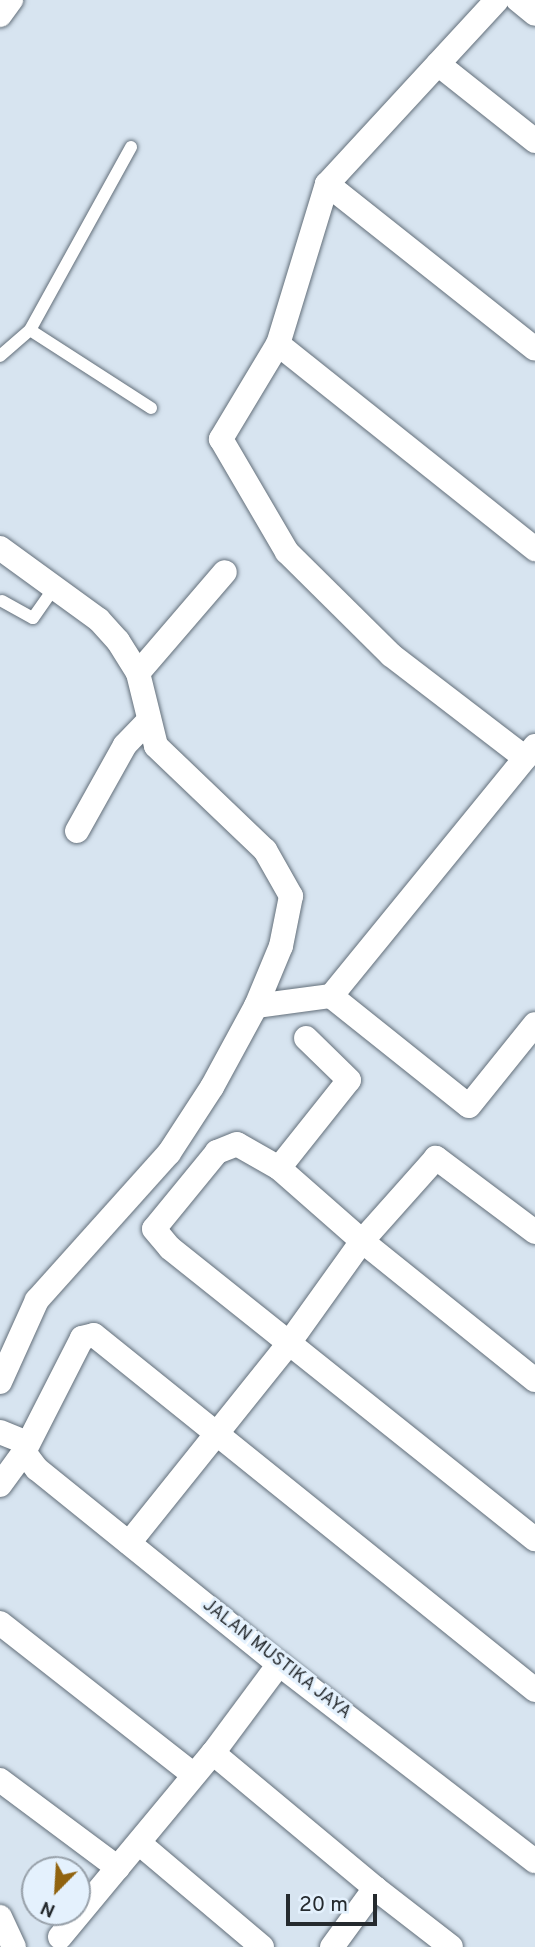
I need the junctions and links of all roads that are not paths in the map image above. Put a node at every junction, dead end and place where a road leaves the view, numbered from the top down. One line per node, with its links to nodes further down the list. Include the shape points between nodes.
1 (11, 0): 5 (street)
2 (497, 0): 6 (street)
3 (518, 0): 4 (street)
4 (535, 14)
5 (0, 15)
6 (438, 64): 7 (street); 9 (street)
7 (535, 141)
8 (131, 148): 10 (lane)
9 (327, 184): 11 (street); 12 (street)
10 (30, 330): 13 (lane); 14 (lane)
11 (278, 344): 16 (street); 22 (street, via 221,439 287,552 391,655)
12 (535, 349)
13 (0, 356)
14 (151, 408)
15 (0, 548): 18 (street)
16 (535, 549)
17 (225, 572): 20 (street)
18 (52, 589): 19 (lane, via 33,618); 20 (street, via 99,620)
19 (2, 601)
20 (138, 673): 21 (street)
21 (148, 721): 23 (street, via 125,745); 25 (street, via 156,746 169,762 220,804 265,850 291,895 287,926)
22 (530, 752): 24 (street)
23 (77, 831)
24 (331, 996): 25 (street); 26 (street, via 469,1106)
25 (256, 1006): 33 (street, via 169,1153 37,1300)
26 (535, 1024)
27 (306, 1038): 28 (street, via 349,1080)
28 (279, 1168): 30 (street); 31 (street, via 245,1146 223,1147 155,1226 154,1233)
29 (535, 1232): 30 (street, via 436,1158)
30 (362, 1241): 31 (street); 32 (street)
31 (289, 1343): 35 (street); 38 (street)
32 (535, 1380)
33 (0, 1382)
34 (0, 1432): 36 (street)
35 (215, 1436): 36 (street, via 91,1334 82,1338); 39 (street); 42 (street)
36 (25, 1447): 37 (street); 39 (street, JALAN MUSTIKA JAYA, via 37,1469)
37 (0, 1485)
38 (535, 1539)
39 (129, 1543): 41 (street, JALAN MUSTIKA JAYA)
40 (0, 1623): 44 (street)
41 (279, 1664): 43 (street); 47 (street, JALAN MUSTIKA JAYA)
42 (535, 1690)
43 (213, 1754): 44 (street); 49 (street)
44 (194, 1774): 46 (street)
45 (0, 1780): 48 (street)
46 (139, 1843): 48 (street); 53 (street)
47 (535, 1861)
48 (118, 1868): 51 (street)
49 (375, 1888): 54 (street); 55 (street)
50 (0, 1917): 52 (street)
51 (60, 1937)
52 (14, 1947)
53 (262, 1947)
54 (332, 1947)
55 (451, 1947)

